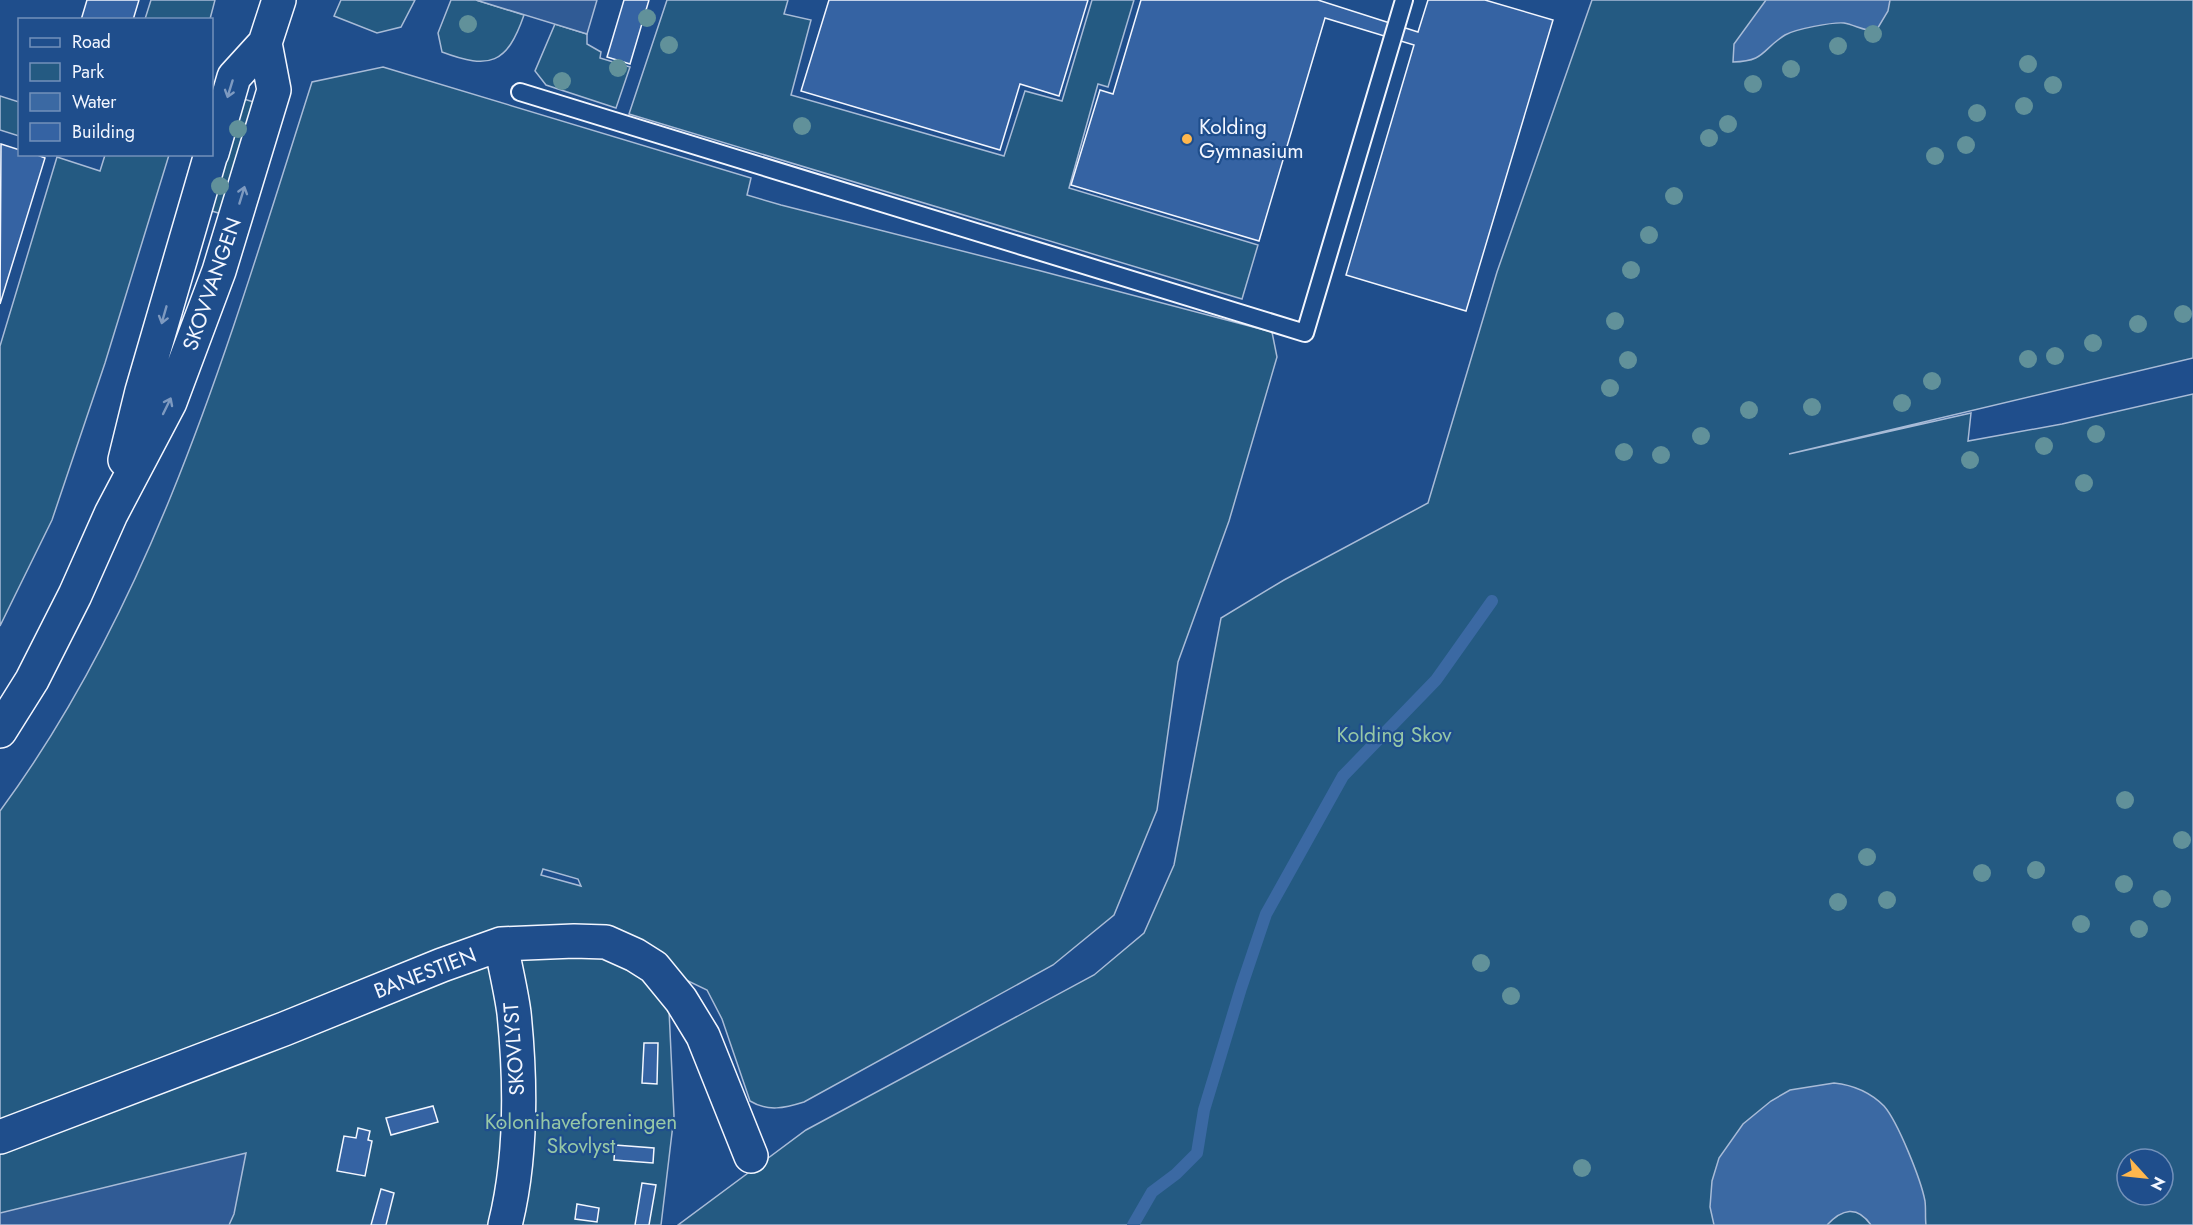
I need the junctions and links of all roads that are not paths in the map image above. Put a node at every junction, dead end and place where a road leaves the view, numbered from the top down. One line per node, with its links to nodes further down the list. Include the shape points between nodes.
1 (279, 0): 3 (street, SKOVVANGEN)
2 (1404, 0): 4 (lane, via 1305,333)
3 (265, 43): 5 (street, SKOVVANGEN, one-way to 5, via 234,77); 7 (street, SKOVVANGEN, one-way to 3, via 170,402 219,271 274,90)
4 (520, 92)
5 (213, 147)
6 (210, 156): 7 (street, SKOVVANGEN, one-way to 7, via 142,391)
7 (111, 514): 8 (street, SKOVVANGEN, via 32,680)
8 (0, 731)
9 (501, 944): 10 (street, BANESTIEN); 11 (street, BANESTIEN, via 606,942 654,967 681,999 703,1036); 12 (street, SKOVLYST, via 513,1011 519,1079 517,1147)
10 (0, 1137)
11 (751, 1156)
12 (505, 1225)

